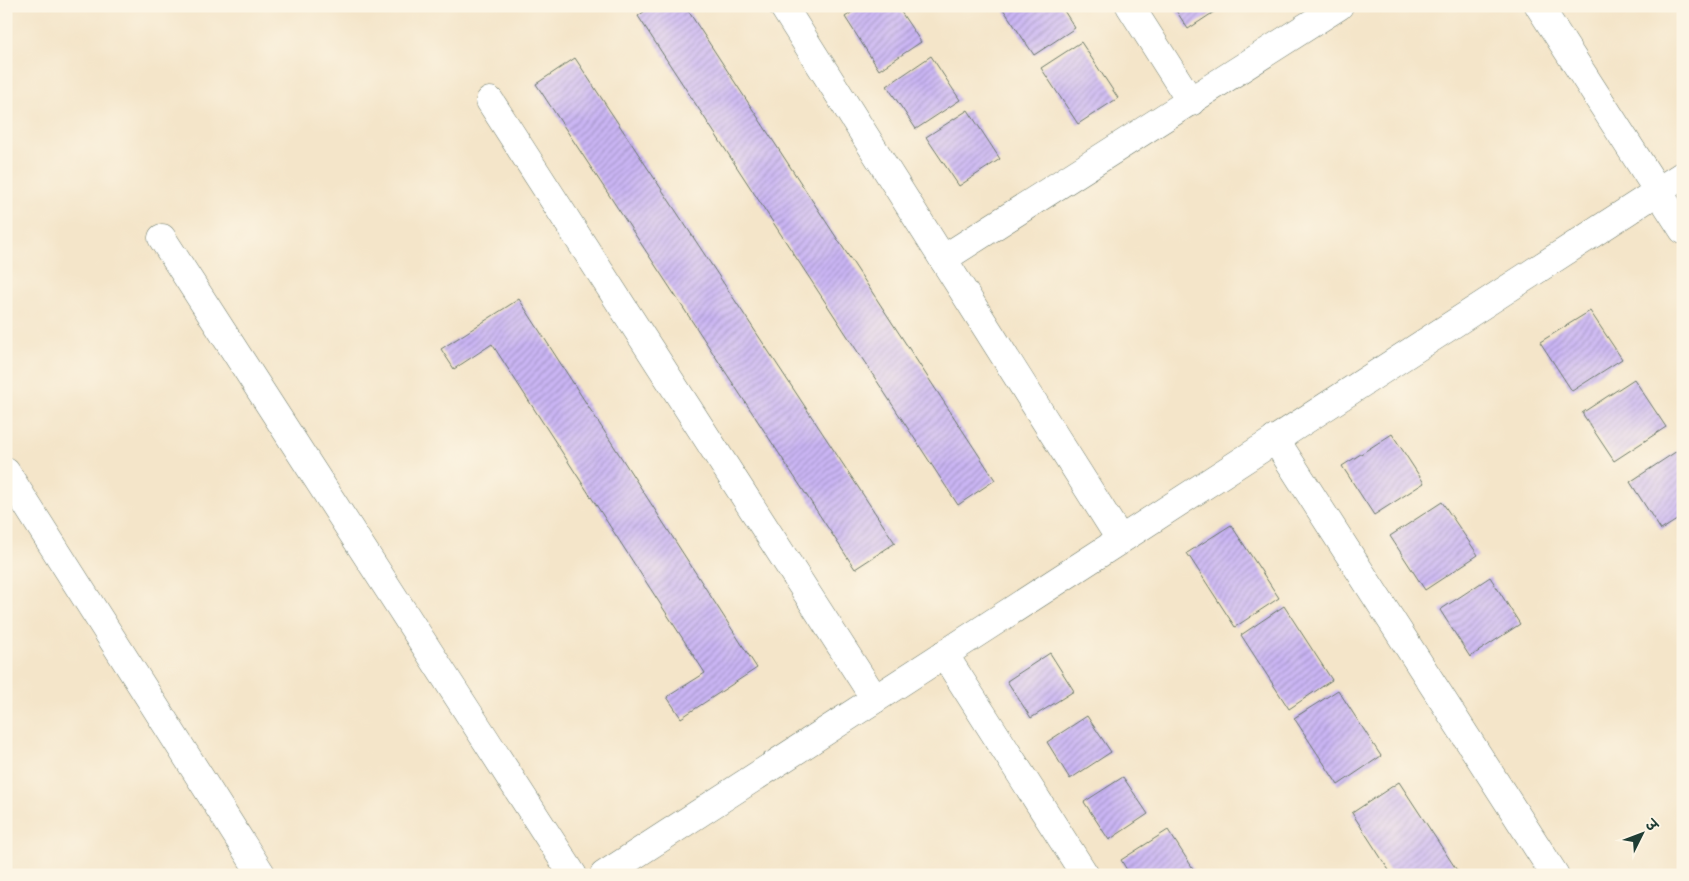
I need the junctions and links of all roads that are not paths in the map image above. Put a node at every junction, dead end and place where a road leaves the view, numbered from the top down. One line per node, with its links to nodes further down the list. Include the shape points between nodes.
1 (783, 6): 11 (street)
2 (1130, 6): 6 (street)
3 (1339, 6): 6 (street)
4 (1539, 6): 8 (street)
5 (490, 101): 16 (street)
6 (1191, 102): 11 (street)
7 (1683, 175): 8 (street)
8 (1658, 191): 9 (street); 12 (street)
9 (1683, 230)
10 (162, 238): 19 (street)
11 (944, 260): 14 (street)
12 (1275, 439): 14 (street); 21 (street)
13 (6, 472): 18 (street)
14 (1120, 540): 15 (street)
15 (944, 654): 16 (street); 20 (street)
16 (875, 698): 17 (street)
17 (610, 873)
18 (262, 875)
19 (573, 875)
20 (1085, 875)
21 (1555, 875)

